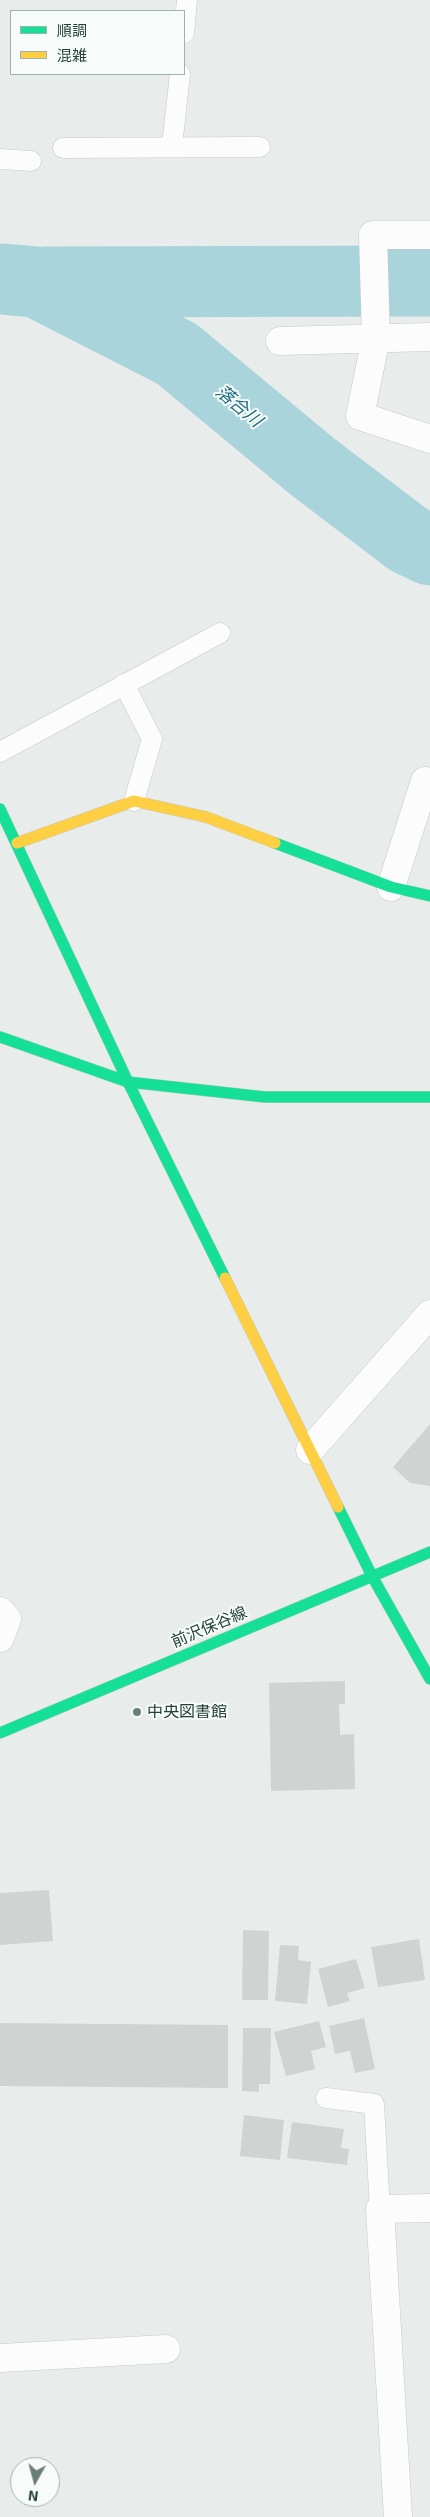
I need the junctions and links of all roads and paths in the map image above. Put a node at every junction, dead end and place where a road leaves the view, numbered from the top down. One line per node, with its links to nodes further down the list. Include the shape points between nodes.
1 (187, 0): 2 (lane)
2 (185, 22)
3 (180, 75): 4 (lane)
4 (172, 146): 5 (lane); 6 (lane)
5 (260, 146)
6 (63, 148)
7 (0, 159): 8 (lane)
8 (31, 161)
9 (430, 235): 11 (street, via 373,236)
10 (430, 337): 11 (street)
11 (376, 338): 12 (street); 13 (street, via 360,416)
12 (280, 341)
13 (430, 438)
14 (220, 633): 15 (lane)
15 (124, 684): 16 (lane); 18 (lane, via 152,739)
16 (0, 752)
17 (430, 782): 21 (street, via 425,781)
18 (134, 801): 20 (street); 21 (street, via 206,817)
19 (0, 810): 20 (street)
20 (18, 843): 24 (street)
21 (392, 887): 22 (street)
22 (430, 896)
23 (0, 1037): 24 (street)
24 (128, 1082): 25 (street, via 265,1097); 27 (street)
25 (430, 1097)
26 (430, 1314): 27 (street)
27 (310, 1450): 29 (street)
28 (430, 1552): 29 (street, 前沢保谷線)
29 (372, 1576): 32 (street); 33 (street, 前沢保谷線)
30 (0, 1611): 31 (street, via 7,1619)
31 (0, 1638)
32 (430, 1679)
33 (0, 1732)
34 (326, 2098): 36 (lane, via 374,2104)
35 (430, 2208): 36 (street)
36 (380, 2209): 39 (street)
37 (166, 2349): 38 (street)
38 (0, 2358)
39 (398, 2517)

